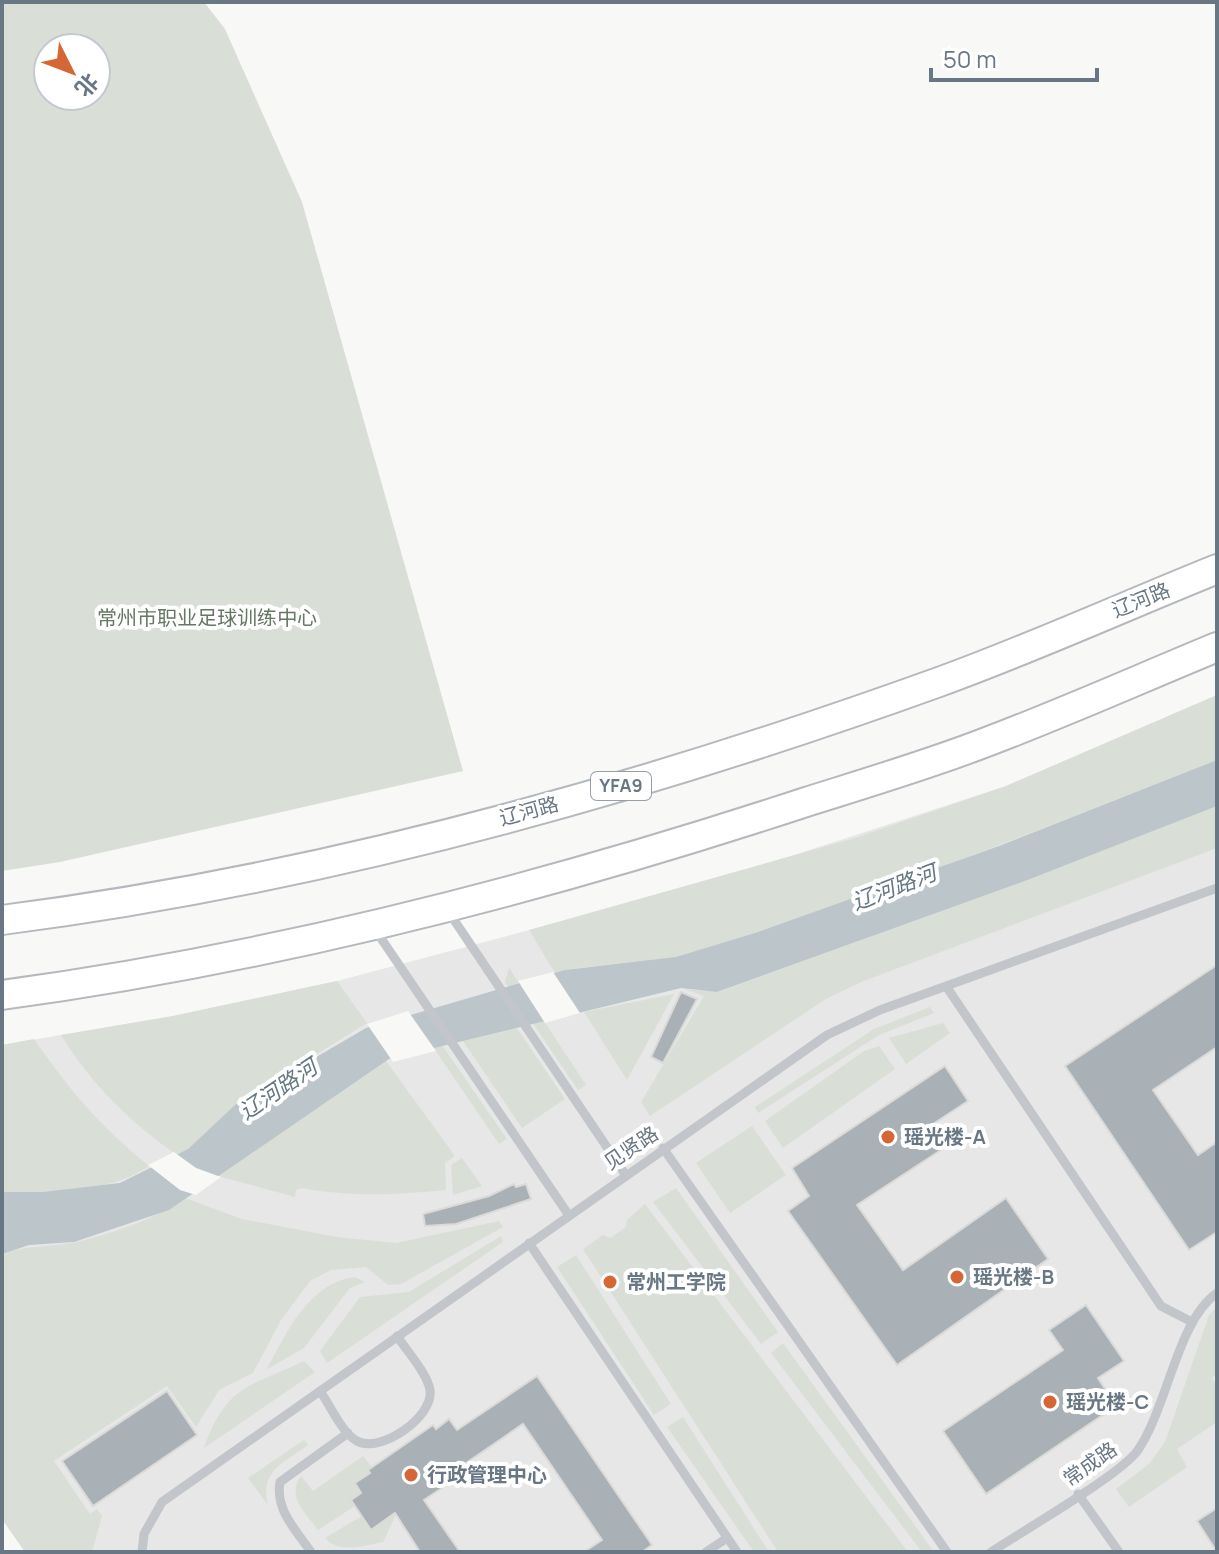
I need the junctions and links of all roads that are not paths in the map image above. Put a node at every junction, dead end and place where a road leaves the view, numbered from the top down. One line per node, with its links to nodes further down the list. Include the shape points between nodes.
1 (1217, 569): 5 (main road, 辽河路 / YFA9, via 941,681 669,773 225,885)
2 (1217, 647): 4 (main road, via 975,747 691,840)
3 (1215, 891): 7 (lane, 见贤路)
4 (446, 907): 6 (main road); 10 (lane)
5 (2, 920)
6 (372, 925): 8 (main road, via 241,954); 11 (lane)
7 (946, 986): 9 (lane, 见贤路, via 827,1035); 14 (lane, via 1161,1306)
8 (2, 995)
9 (663, 1148): 10 (lane, 见贤路); 24 (lane)
10 (625, 1174): 11 (lane, 见贤路)
11 (568, 1214): 12 (lane, 见贤路)
12 (529, 1243): 15 (lane, 见贤路); 19 (lane)
13 (1217, 1293): 14 (lane, 常成路)
14 (1190, 1321): 18 (lane, 常成路, via 1184,1347 1136,1454)
15 (397, 1336): 16 (lane, 见贤路); 17 (lane, via 430,1388 430,1400 422,1415 381,1443 365,1445)
16 (320, 1391): 17 (lane); 20 (lane, 见贤路, via 162,1502 144,1534)
17 (348, 1433): 21 (lane, via 280,1482 282,1510)
18 (1078, 1494): 25 (lane, 常成路); 26 (lane)
19 (727, 1538): 22 (lane); 23 (lane)
20 (142, 1552)
21 (311, 1552)
22 (706, 1552)
23 (737, 1552)
24 (947, 1552)
25 (991, 1552)
26 (1119, 1552)

